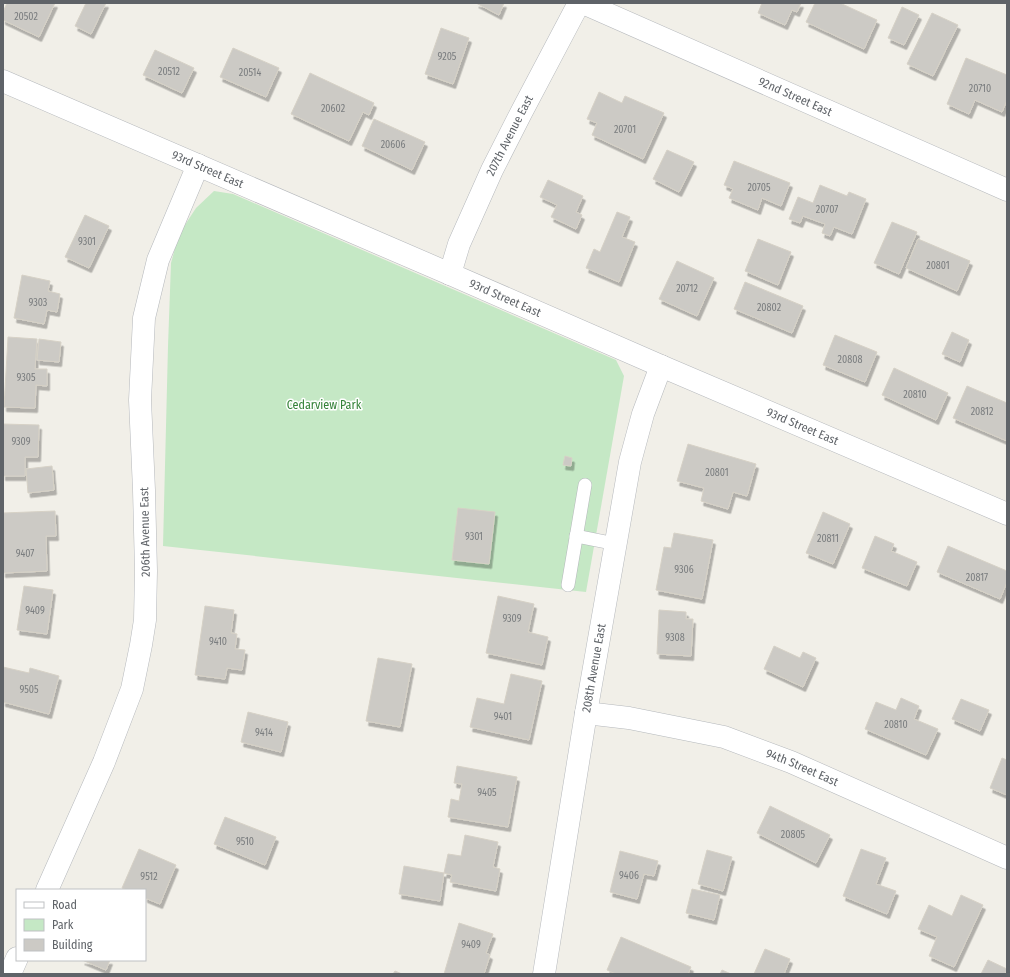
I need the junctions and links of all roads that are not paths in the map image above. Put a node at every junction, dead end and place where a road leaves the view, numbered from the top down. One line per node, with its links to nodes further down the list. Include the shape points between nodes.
1 (579, 3): 6 (street, 207th Avenue East, via 492,170 459,244)
2 (583, 3): 5 (street, 92nd Street East)
3 (3, 81): 4 (street, 93rd Street East)
4 (198, 165): 6 (street, 93rd Street East); 15 (street, 206th Avenue East, via 158,260 144,318 140,400 146,571 145,620 132,689 104,762)
5 (1007, 190)
6 (450, 274): 7 (street, 93rd Street East)
7 (661, 366): 9 (street, 93rd Street East); 11 (street, 208th Avenue East, via 643,414 630,462)
8 (585, 485): 10 (lane)
9 (1007, 514)
10 (576, 536): 11 (lane); 12 (lane)
11 (616, 544): 13 (street, 208th Avenue East)
12 (568, 585)
13 (586, 713): 14 (street, 94th Street East, via 630,718 724,737 791,762); 18 (street, 208th Avenue East)
14 (1007, 858)
15 (47, 889)
16 (16, 960): 17 (street)
17 (10, 974)
18 (544, 974)

